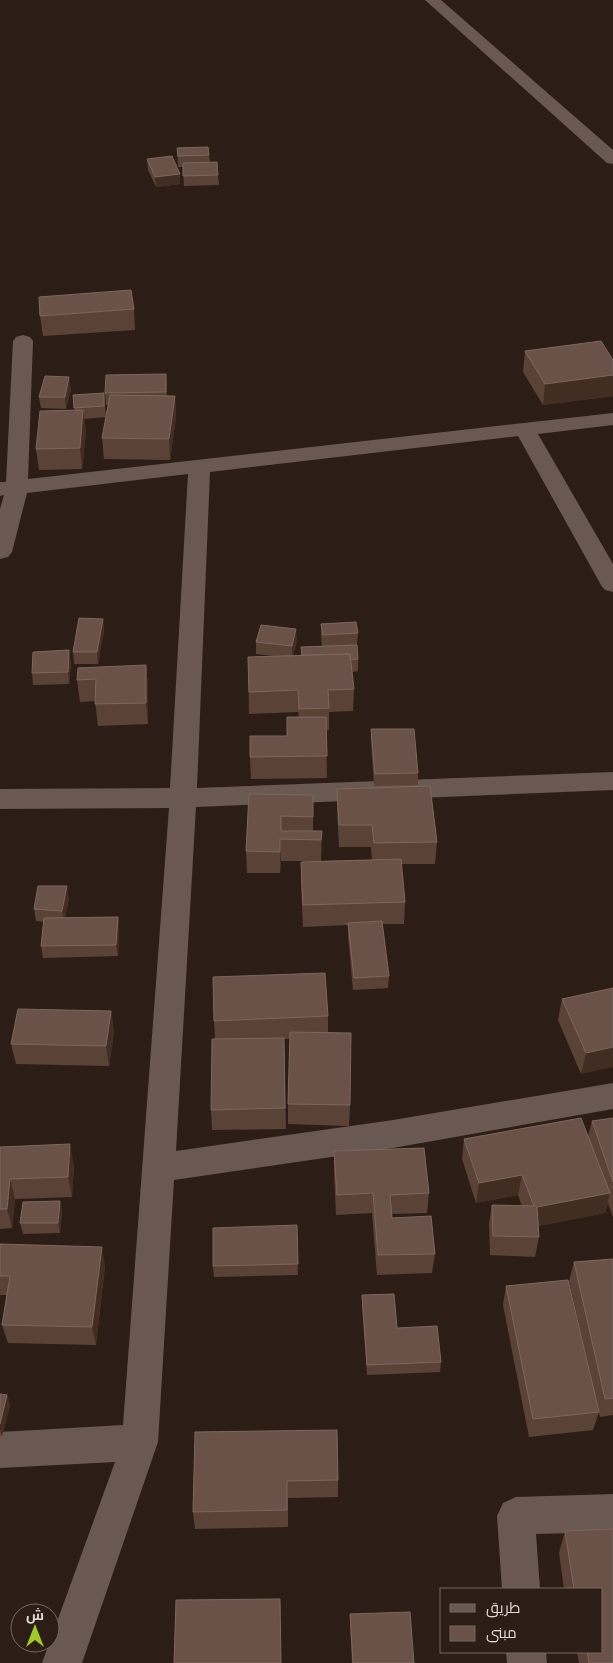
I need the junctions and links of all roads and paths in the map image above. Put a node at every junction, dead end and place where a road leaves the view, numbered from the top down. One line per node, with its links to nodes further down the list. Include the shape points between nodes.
1 (432, 0): 2 (street)
2 (613, 159)
3 (23, 341): 7 (street)
4 (613, 419): 5 (street)
5 (525, 429): 6 (street); 9 (street)
6 (199, 467): 7 (street); 11 (street)
7 (9, 488): 8 (street)
8 (0, 552)
9 (613, 584)
10 (613, 781): 11 (street)
11 (183, 798): 12 (street); 14 (street)
12 (0, 799)
13 (613, 1096): 14 (street, via 393,1134)
14 (158, 1168): 15 (street)
15 (140, 1442): 16 (street); 19 (street)
16 (0, 1450)
17 (613, 1513): 18 (street, via 516,1516)
18 (521, 1588)
19 (62, 1663)

